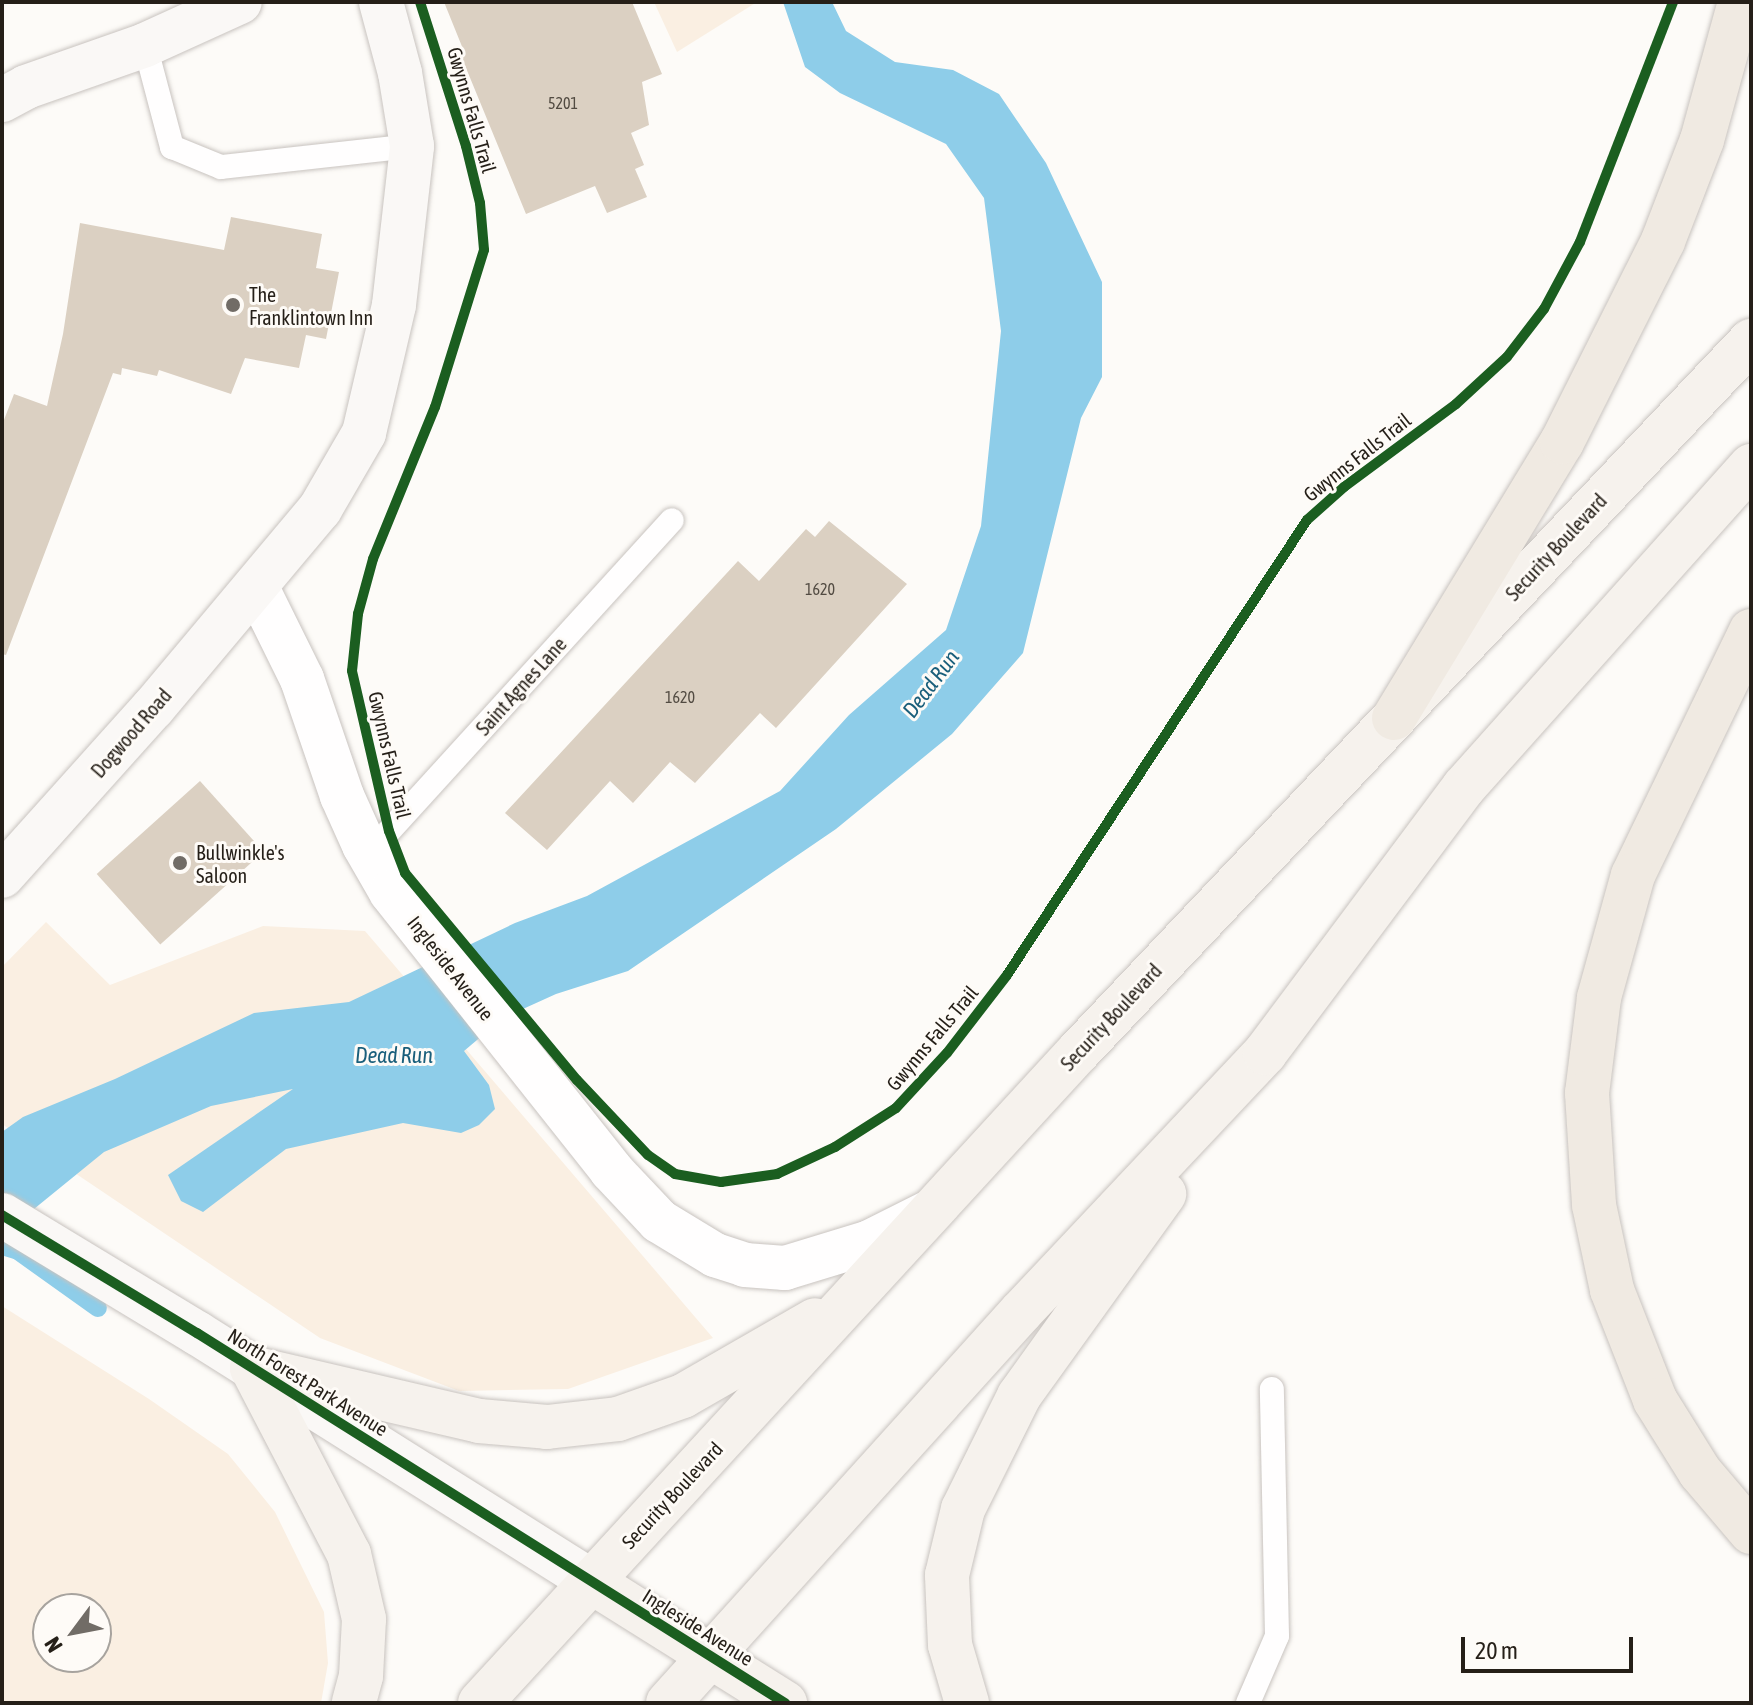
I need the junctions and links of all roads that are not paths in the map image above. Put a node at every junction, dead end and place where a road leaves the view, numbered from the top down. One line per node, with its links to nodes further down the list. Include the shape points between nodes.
1 (240, 2): 4 (street)
2 (381, 2): 6 (street, Dogwood Road)
3 (1740, 2): 12 (highway, via 1702,140 1663,241 1562,442)
4 (145, 45): 5 (street); 6 (lane, via 172,147 221,167)
5 (2, 100)
6 (412, 146): 10 (street, Dogwood Road, via 394,305 364,433 320,509)
7 (1751, 341): 12 (main road, Security Boulevard)
8 (1751, 466): 15 (main road, via 1464,787)
9 (672, 520): 13 (lane, Saint Agnes Lane)
10 (256, 586): 13 (street, Ingleside Avenue, via 302,679 342,796); 14 (street, Dogwood Road)
11 (1751, 631): 21 (highway, via 1633,875 1599,998 1587,1093 1594,1205 1612,1290 1655,1400 1700,1472)
12 (1394, 718): 16 (main road, Security Boulevard)
13 (377, 838): 16 (street, Ingleside Avenue, via 391,892 611,1170 659,1221 715,1255 752,1266 785,1268 870,1242)
14 (2, 876)
15 (1265, 1053): 23 (main road); 28 (main road, via 1019,1396 963,1509 947,1575 950,1645)
16 (936, 1208): 18 (main road, Security Boulevard)
17 (2, 1215): 19 (street, North Forest Park Avenue)
18 (853, 1298): 19 (main road, via 683,1396 618,1419 547,1427 479,1421); 22 (main road, Security Boulevard)
19 (252, 1368): 22 (street, North Forest Park Avenue); 24 (main road, via 349,1554 364,1619)
20 (1272, 1389): 29 (lane, via 1277,1636)
21 (1751, 1532)
22 (592, 1582): 23 (main road, Ingleside Avenue); 25 (main road, Security Boulevard)
23 (709, 1655): 26 (main road); 27 (main road, Ingleside Avenue)
24 (354, 1703)
25 (480, 1703)
26 (668, 1703)
27 (785, 1703)
28 (967, 1703)
29 (1248, 1703)

